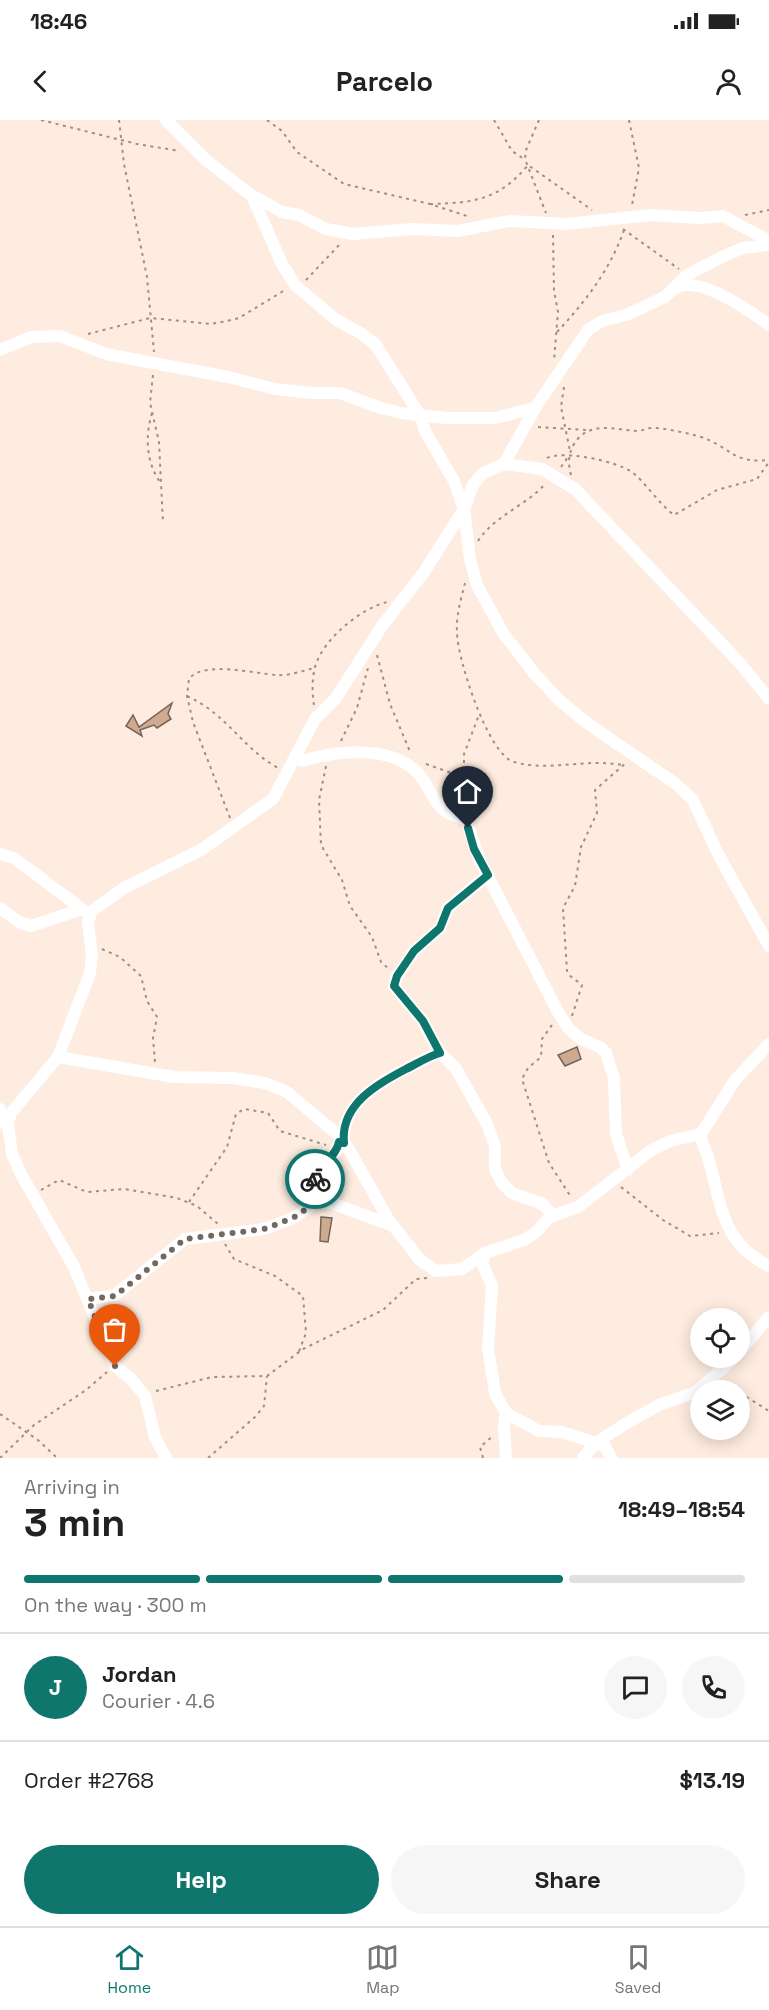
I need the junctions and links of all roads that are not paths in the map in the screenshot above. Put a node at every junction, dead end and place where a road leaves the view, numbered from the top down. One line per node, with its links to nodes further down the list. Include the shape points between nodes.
1 (166, 120): 2 (street, via 206,160)
2 (252, 196): 3 (street, via 326,229 353,234 412,229 457,231 510,221 626,223 650,215 728,218); 10 (street, via 295,285 335,319 376,345)
3 (769, 243): 4 (street, via 743,248)
4 (687, 275): 5 (street); 6 (street)
5 (702, 286): 6 (street, via 677,286); 7 (street)
6 (665, 297): 9 (street, via 588,330)
7 (769, 325)
8 (0, 350): 10 (street, via 45,335 72,340 106,354 275,389 340,393 381,408)
9 (536, 408): 10 (street, via 495,418); 11 (street)
10 (419, 414): 12 (street, via 448,468)
11 (504, 464): 12 (street, via 483,473 473,485); 13 (street, via 542,469 575,489 739,662)
12 (464, 509): 18 (street, via 343,688 315,719 278,791 265,807 201,850 124,888); 19 (street, via 477,585 503,633 534,672 587,723 666,776 693,800)
13 (769, 699)
14 (302, 761): 16 (street, via 334,753 376,754 405,763 416,770 441,807 465,820)
15 (0, 854): 18 (street, via 14,858)
16 (488, 875): 21 (street, via 448,908 440,928 414,951 394,986 423,1021); 27 (street, via 569,1029 600,1047 607,1056 615,1078 616,1134)
17 (0, 908): 18 (street, via 31,926)
18 (84, 913): 22 (street, via 92,951 90,973)
19 (769, 946)
20 (769, 1044): 25 (street, via 735,1080)
21 (440, 1053): 26 (street, via 373,1088 350,1114); 29 (street, via 455,1067 490,1130 495,1169 502,1183 513,1193 543,1204)
22 (58, 1057): 24 (street); 26 (street, via 174,1077 199,1075 265,1083 301,1102 334,1130)
23 (0, 1110): 24 (street)
24 (4, 1123): 33 (street, via 12,1154)
25 (699, 1135): 27 (street, via 658,1146); 32 (street, via 730,1233)
26 (341, 1147): 28 (street, via 317,1173 313,1191); 30 (street)
27 (628, 1170): 29 (street, via 578,1207)
28 (317, 1202): 30 (street, via 350,1209); 33 (street, via 293,1218 264,1229 185,1239 115,1296)
29 (553, 1216): 31 (street, via 524,1240)
30 (394, 1227): 31 (street, via 432,1269 462,1269)
31 (485, 1253): 37 (street, via 482,1263 492,1286 488,1348 495,1393)
32 (769, 1266)
33 (88, 1299): 39 (street, via 115,1366 145,1396 155,1437)
34 (769, 1317): 35 (street)
35 (750, 1339)
36 (723, 1368): 38 (street, via 696,1392 661,1404)
37 (506, 1413): 38 (street, via 539,1431 562,1432); 40 (street)
38 (596, 1443): 41 (street); 42 (street, via 605,1446)
39 (166, 1458)
40 (506, 1458)
41 (583, 1458)
42 (611, 1458)

